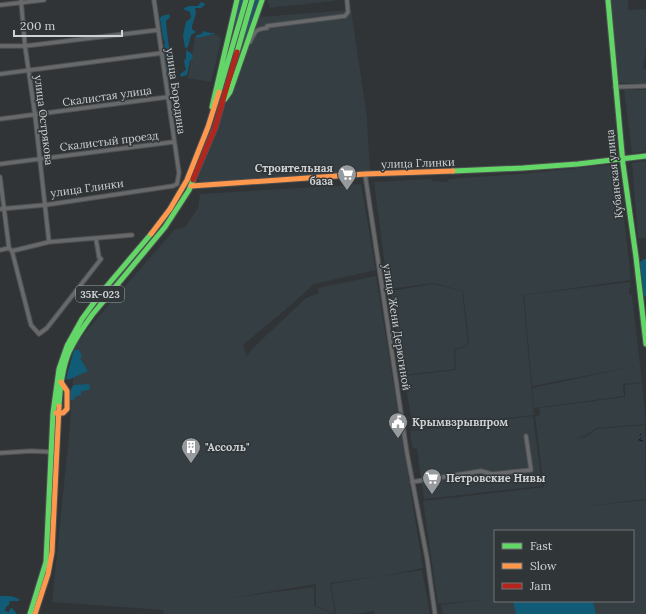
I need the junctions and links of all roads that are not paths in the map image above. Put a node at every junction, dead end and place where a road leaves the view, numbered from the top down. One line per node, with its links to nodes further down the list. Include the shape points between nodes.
1 (44, 0): 9 (street)
2 (154, 0): 11 (street, улица Бородина)
3 (237, 0): 23 (main road)
4 (246, 0): 23 (main road, 35К-023)
5 (252, 0): 21 (main road, 35К-023)
6 (262, 0): 15 (main road)
7 (347, 0): 15 (street, via 348,12 345,16 259,28)
8 (608, 0): 19 (main road, Кубанская улица)
9 (21, 1): 10 (street); 13 (street, улица Острякова)
10 (0, 5)
11 (158, 30): 13 (street); 14 (street, улица Бородина)
12 (0, 46): 13 (street)
13 (25, 46): 16 (street, улица Острякова)
14 (162, 53): 16 (street); 20 (street, улица Бородина)
15 (243, 55): 21 (main road, via 230,92)
16 (29, 70): 17 (street); 22 (street, улица Острякова)
17 (0, 74)
18 (646, 86): 19 (street)
19 (615, 87): 28 (main road, Кубанская улица)
20 (168, 97): 22 (street, Скалистая улица); 25 (street, улица Бородина)
21 (222, 102): 33 (main road, 35К-023, via 215,128)
22 (35, 115): 24 (street, Скалистая улица); 27 (street, улица Острякова)
23 (210, 119): 43 (main road, 35К-023, via 192,171 179,196 90,308 67,346 59,369)
24 (0, 120)
25 (173, 142): 27 (street, Скалистый проезд); 32 (street, улица Бородина, via 178,173)
26 (646, 156): 28 (main road, улица Глинки)
27 (40, 159): 29 (street, Скалистый проезд); 34 (street, улица Острякова)
28 (622, 159): 30 (main road, улица Глинки, via 523,168); 41 (main road, Кубанская улица)
29 (0, 164)
30 (365, 174): 33 (main road, улица Глинки); 47 (street, улица Жени Дерюгиной)
31 (0, 177): 35 (street)
32 (177, 184): 34 (street, улица Глинки)
33 (191, 186): 42 (main road, 35К-023, via 165,227 82,329 69,352)
34 (44, 205): 35 (street, улица Глинки); 38 (street, улица Острякова)
35 (2, 209): 39 (street)
36 (132, 235): 37 (street)
37 (96, 238): 38 (street); 39 (street, via 101,259 47,328 39,334 32,325)
38 (49, 242): 39 (street)
39 (10, 249): 40 (street)
40 (0, 250)
41 (646, 344)
42 (61, 382): 43 (main road, 35К-023); 43 (main road, via 67,391 67,409 65,412)
43 (56, 413): 45 (main road, 35К-023); 49 (main road, 35К-023, via 52,552)
44 (526, 436): 47 (street, via 530,470 492,474 481,471)
45 (52, 452): 46 (street); 48 (main road, 35К-023, via 46,562)
46 (0, 453)
47 (412, 482): 50 (street, улица Жени Дерюгиной)
48 (30, 614)
49 (35, 614)
50 (435, 614)

